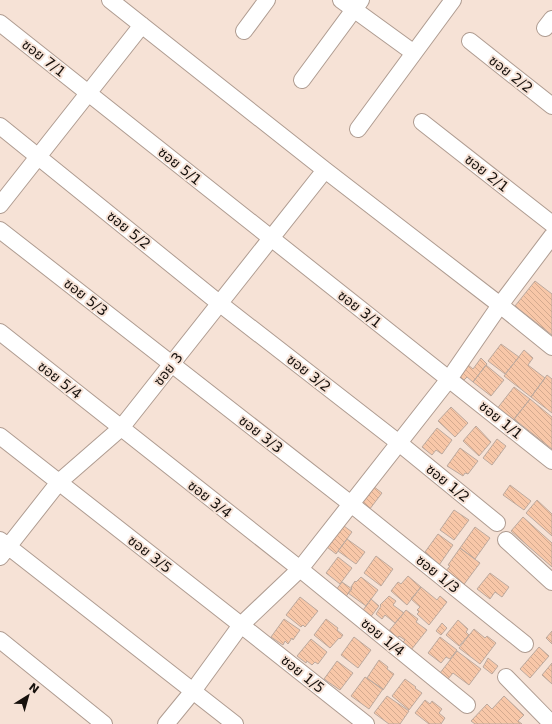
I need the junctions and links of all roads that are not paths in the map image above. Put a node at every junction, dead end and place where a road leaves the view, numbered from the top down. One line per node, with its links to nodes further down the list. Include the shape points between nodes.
1 (110, 0): 7 (street)
2 (267, 0): 8 (street)
3 (341, 0): 5 (street)
4 (453, 0): 10 (street)
5 (358, 5): 10 (street); 11 (street)
6 (0, 23): 12 (street, ซอย 7/1)
7 (142, 25): 12 (street); 18 (street)
8 (244, 31)
9 (470, 41): 13 (street, ซอย 2/2)
10 (414, 53): 16 (street)
11 (302, 80)
12 (88, 93): 17 (street); 23 (street, ซอย 5/1)
13 (552, 106)
14 (422, 122): 20 (street, ซอย 2/1)
15 (0, 126): 17 (street, ซอย 5/2)
16 (358, 129)
17 (38, 156): 19 (street); 24 (street, ซอย 5/2)
18 (325, 170): 23 (street, ซอย 3); 25 (street)
19 (0, 204)
20 (552, 224)
21 (0, 230): 28 (street, ซอย 5/3)
22 (552, 236): 25 (street)
23 (271, 239): 24 (street, ซอย 3); 29 (street, ซอย 3/1)
24 (220, 303): 28 (street, ซอย 3); 32 (street, ซอย 3/2)
25 (500, 305): 27 (street); 29 (street)
26 (0, 332): 30 (street, ซอย 5/4)
27 (552, 347)
28 (171, 364): 30 (street, ซอย 3); 35 (street, ซอย 3/3)
29 (449, 379): 32 (street); 33 (street, ซอย 1/1)
30 (121, 428): 34 (street, ซอย 3); 39 (street, ซอย 3/4)
31 (0, 436): 34 (street, ซอย 3/5)
32 (400, 443): 35 (street); 36 (street, ซอย 1/2)
33 (552, 461)
34 (59, 482): 38 (street, ซอย 3); 41 (street, ซอย 3/5)
35 (351, 504): 39 (street); 43 (street, ซอย 1/3)
36 (497, 523)
37 (506, 540): 40 (street)
38 (3, 548): 45 (street)
39 (300, 569): 41 (street); 46 (street, ซอย 1/4)
40 (552, 582)
41 (241, 625): 45 (street); 50 (street, ซอย 1/5)
42 (0, 640): 47 (street)
43 (525, 644)
44 (506, 677): 51 (street)
45 (193, 690): 48 (street); 49 (street)
46 (467, 705)
47 (104, 724)
48 (166, 724)
49 (235, 724)
50 (366, 724)
51 (552, 724)

